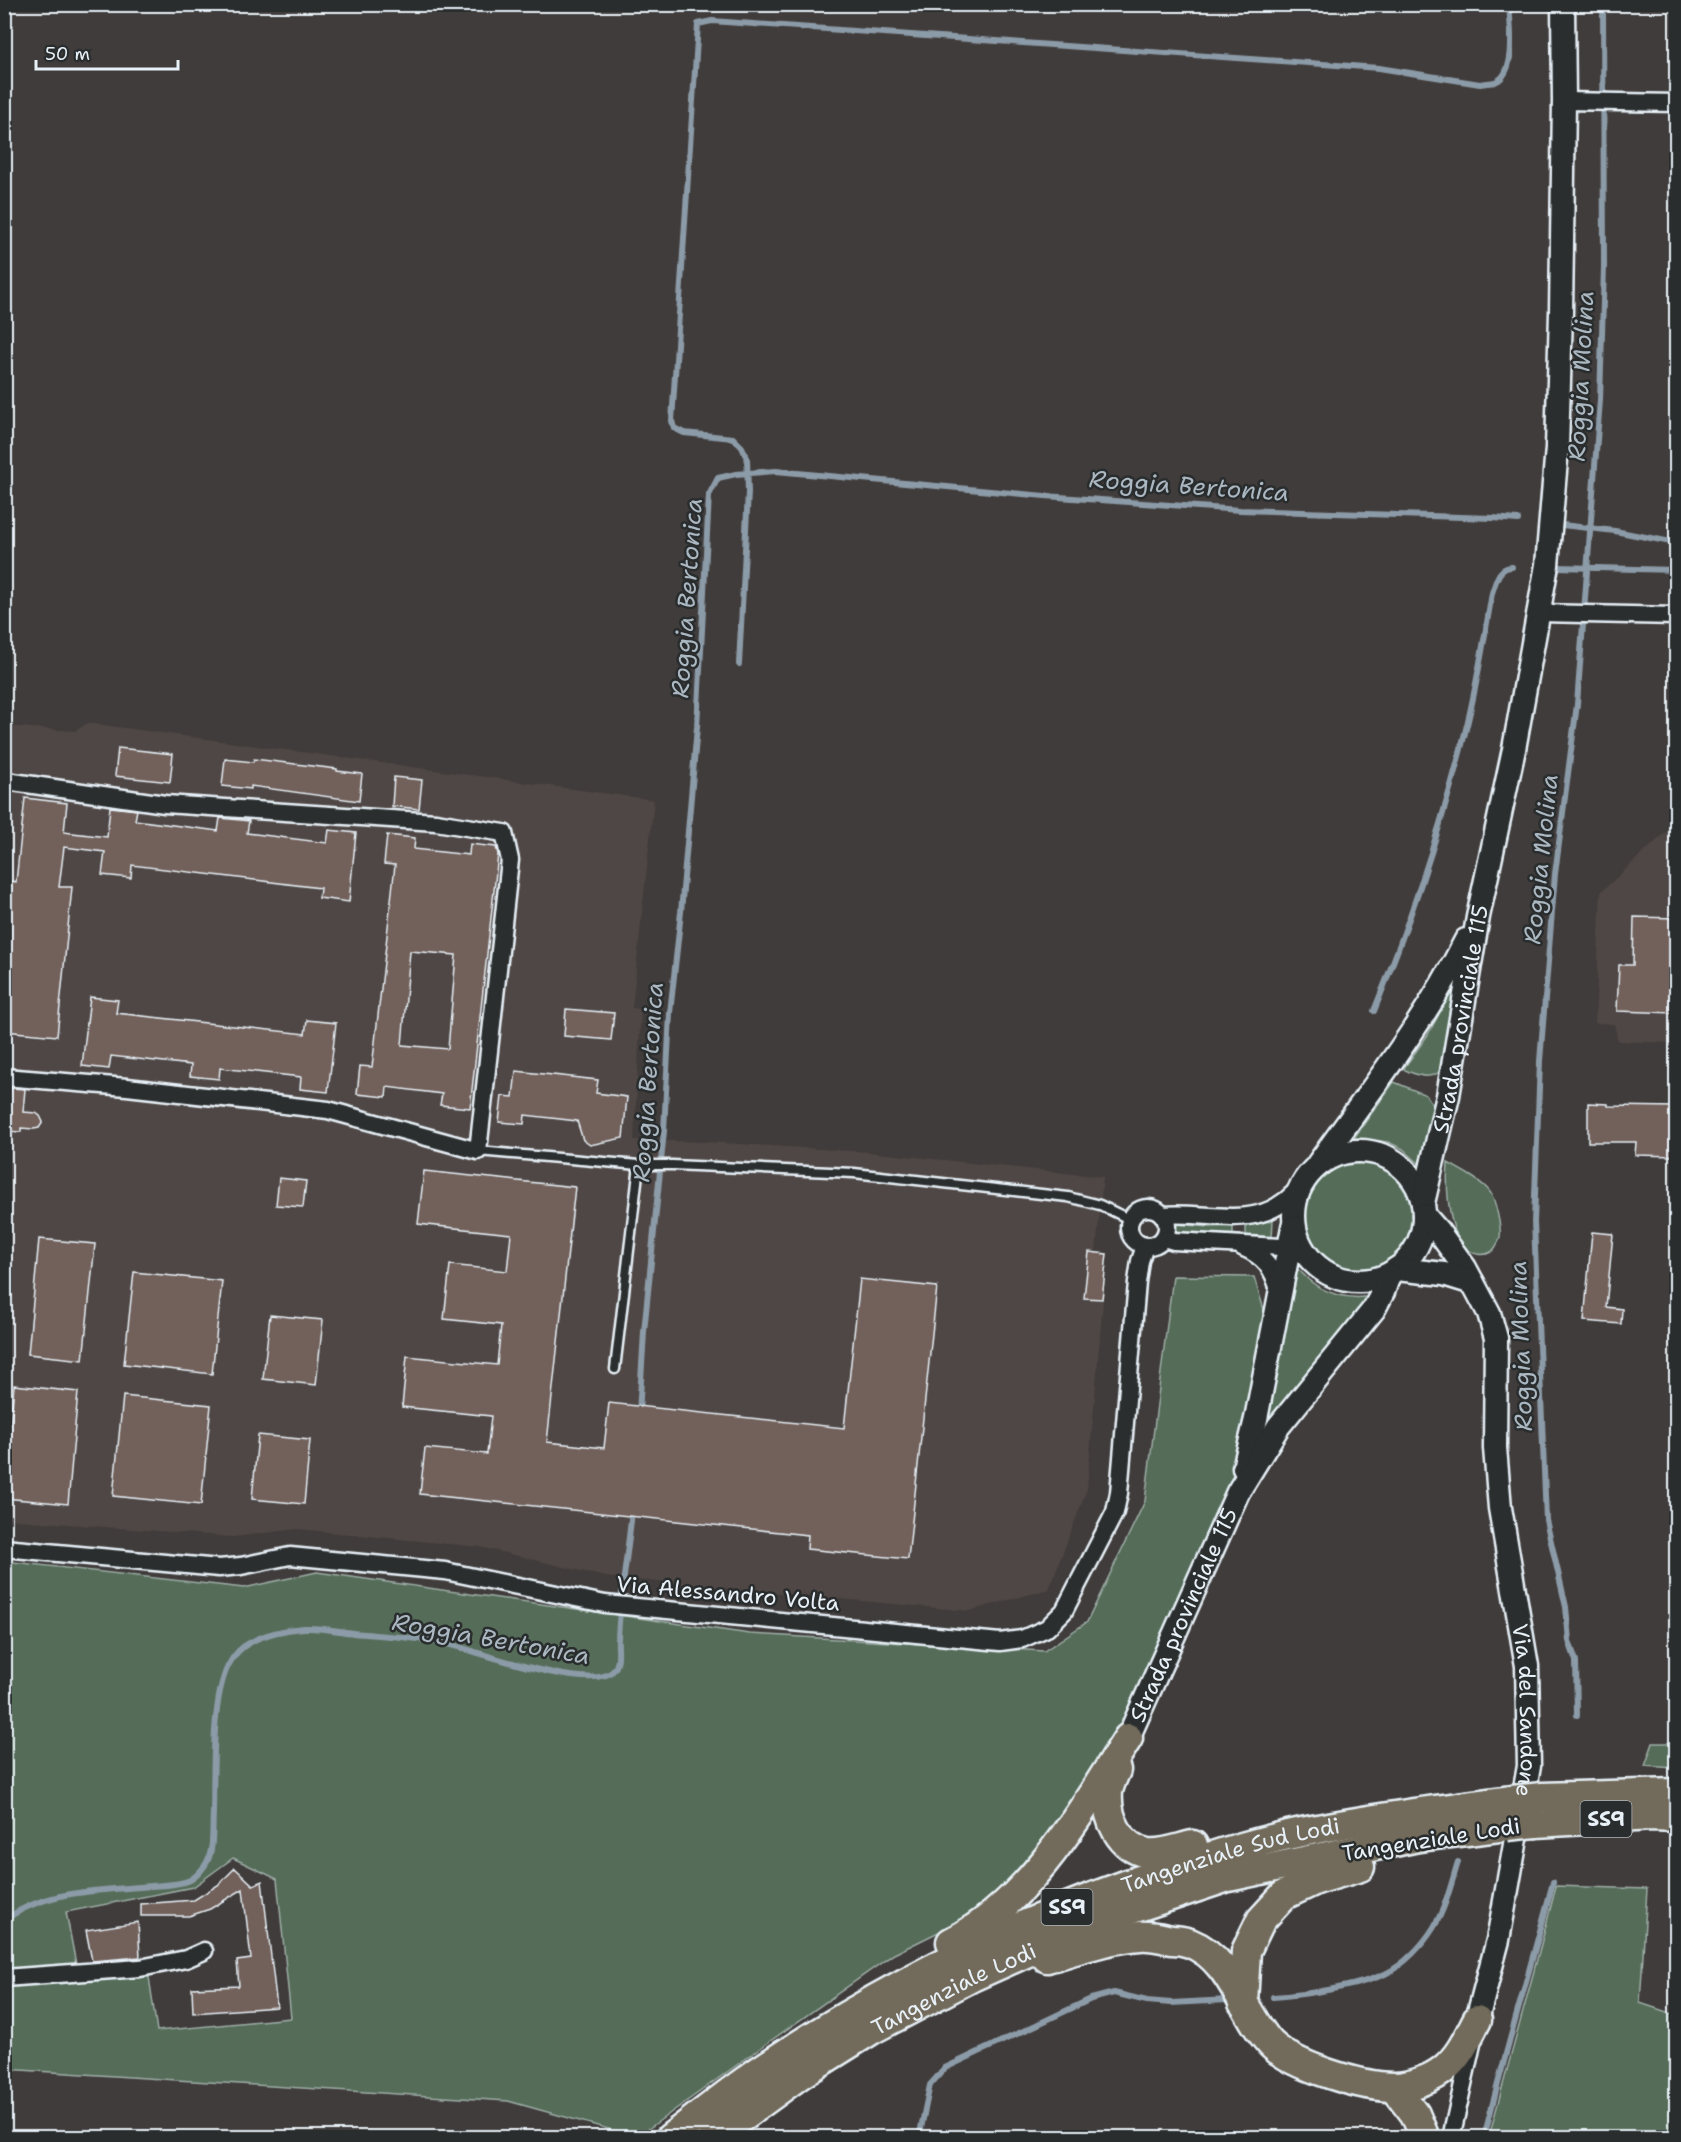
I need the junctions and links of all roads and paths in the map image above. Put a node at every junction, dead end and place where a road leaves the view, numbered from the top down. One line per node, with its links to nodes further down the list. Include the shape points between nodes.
1 (1563, 4): 2 (main road)
2 (1564, 102): 3 (street); 4 (main road, via 1557,448 1550,542)
3 (1677, 103)
4 (1539, 613): 5 (street); 7 (main road)
5 (1677, 616)
6 (4, 784): 9 (street, via 6,781 165,804 436,822 504,833 510,860)
7 (1478, 917): 11 (main road, Strada provinciale 115, via 1419,1022); 13 (main road, Strada provinciale 115, via 1448,1096)
8 (4, 1077): 9 (street, via 328,1110)
9 (478, 1151): 10 (lane)
10 (644, 1165): 15 (lane, via 854,1173 1068,1197 1100,1205); 23 (lane)
11 (1316, 1166): 12 (main road); 13 (main road, via 1336,1155 1358,1151 1380,1154 1400,1165 1415,1182)
12 (1302, 1184): 14 (street, via 1282,1205 1254,1215); 19 (main road, Strada provinciale 115, via 1294,1203)
13 (1423, 1209): 20 (main road, via 1424,1224 1418,1244 1406,1262); 21 (main road, Via del Sandone)
14 (1163, 1215): 15 (street, via 1151,1208 1142,1209); 16 (street, via 1167,1222)
15 (1131, 1220): 18 (street, via 1133,1239)
16 (1164, 1238): 17 (street); 18 (street)
17 (1239, 1245): 19 (street); 22 (street, via 1275,1274)
18 (1145, 1246): 25 (street, Via Alessandro Volta, via 1137,1282 1115,1512 1064,1611 1047,1628 1022,1639 1000,1642 605,1604 444,1572 290,1556 219,1568)
19 (1299, 1252): 20 (main road, via 1329,1275 1348,1281 1370,1281); 22 (main road, Strada provinciale 115)
20 (1393, 1272): 21 (main road, via 1444,1274); 24 (main road, Strada provinciale 115, via 1374,1309 1278,1427)
21 (1473, 1283): 37 (main road, Via del Sandone, via 1497,1338 1499,1498 1527,1666 1529,1766 1498,1941)
22 (1280, 1293): 24 (main road, Strada provinciale 115)
23 (615, 1369)
24 (1238, 1492): 26 (main road, Strada provinciale 115)
25 (4, 1548)
26 (1128, 1737): 32 (highway, via 1108,1790 1108,1809 1119,1835 1129,1844 1147,1853 1158,1853 1221,1838); 38 (highway, via 1062,1837 1012,1898 964,1936 882,1979)
27 (1677, 1793): 28 (highway, SS9)
28 (1539, 1810): 29 (highway, Tangenziale Lodi / SS9, bridge); 30 (highway, Tangenziale Lodi / SS9)
29 (1510, 1813): 31 (highway, Tangenziale Lodi / SS9); 32 (highway, Tangenziale Sud Lodi / SS9, via 1378,1820)
30 (1677, 1817)
31 (1418, 1837): 34 (highway, Tangenziale Lodi / SS9, via 1228,1877 1099,1920); 36 (highway, via 1403,1854 1316,1880 1284,1895 1261,1920 1246,1951)
32 (1264, 1841): 38 (highway, Tangenziale Sud Lodi / SS9, via 1140,1880 1032,1922 906,1983)
33 (204, 1951): 35 (street, via 186,1959 140,1968)
34 (972, 1977): 36 (highway, via 1141,1936 1188,1942 1211,1954); 41 (highway, Tangenziale Lodi / SS9, via 873,2029 801,2074)
35 (4, 1978)
36 (1244, 2003): 39 (highway, via 1261,2032 1286,2055 1320,2071)
37 (1477, 2020): 39 (highway, via 1455,2058 1443,2070 1425,2080); 43 (street, Via del Sandone)
38 (829, 2027): 40 (highway, Tangenziale Sud Lodi / SS9, via 759,2072)
39 (1395, 2088): 42 (highway, via 1415,2114)
40 (670, 2138)
41 (712, 2138)
42 (1425, 2138)
43 (1451, 2138)

